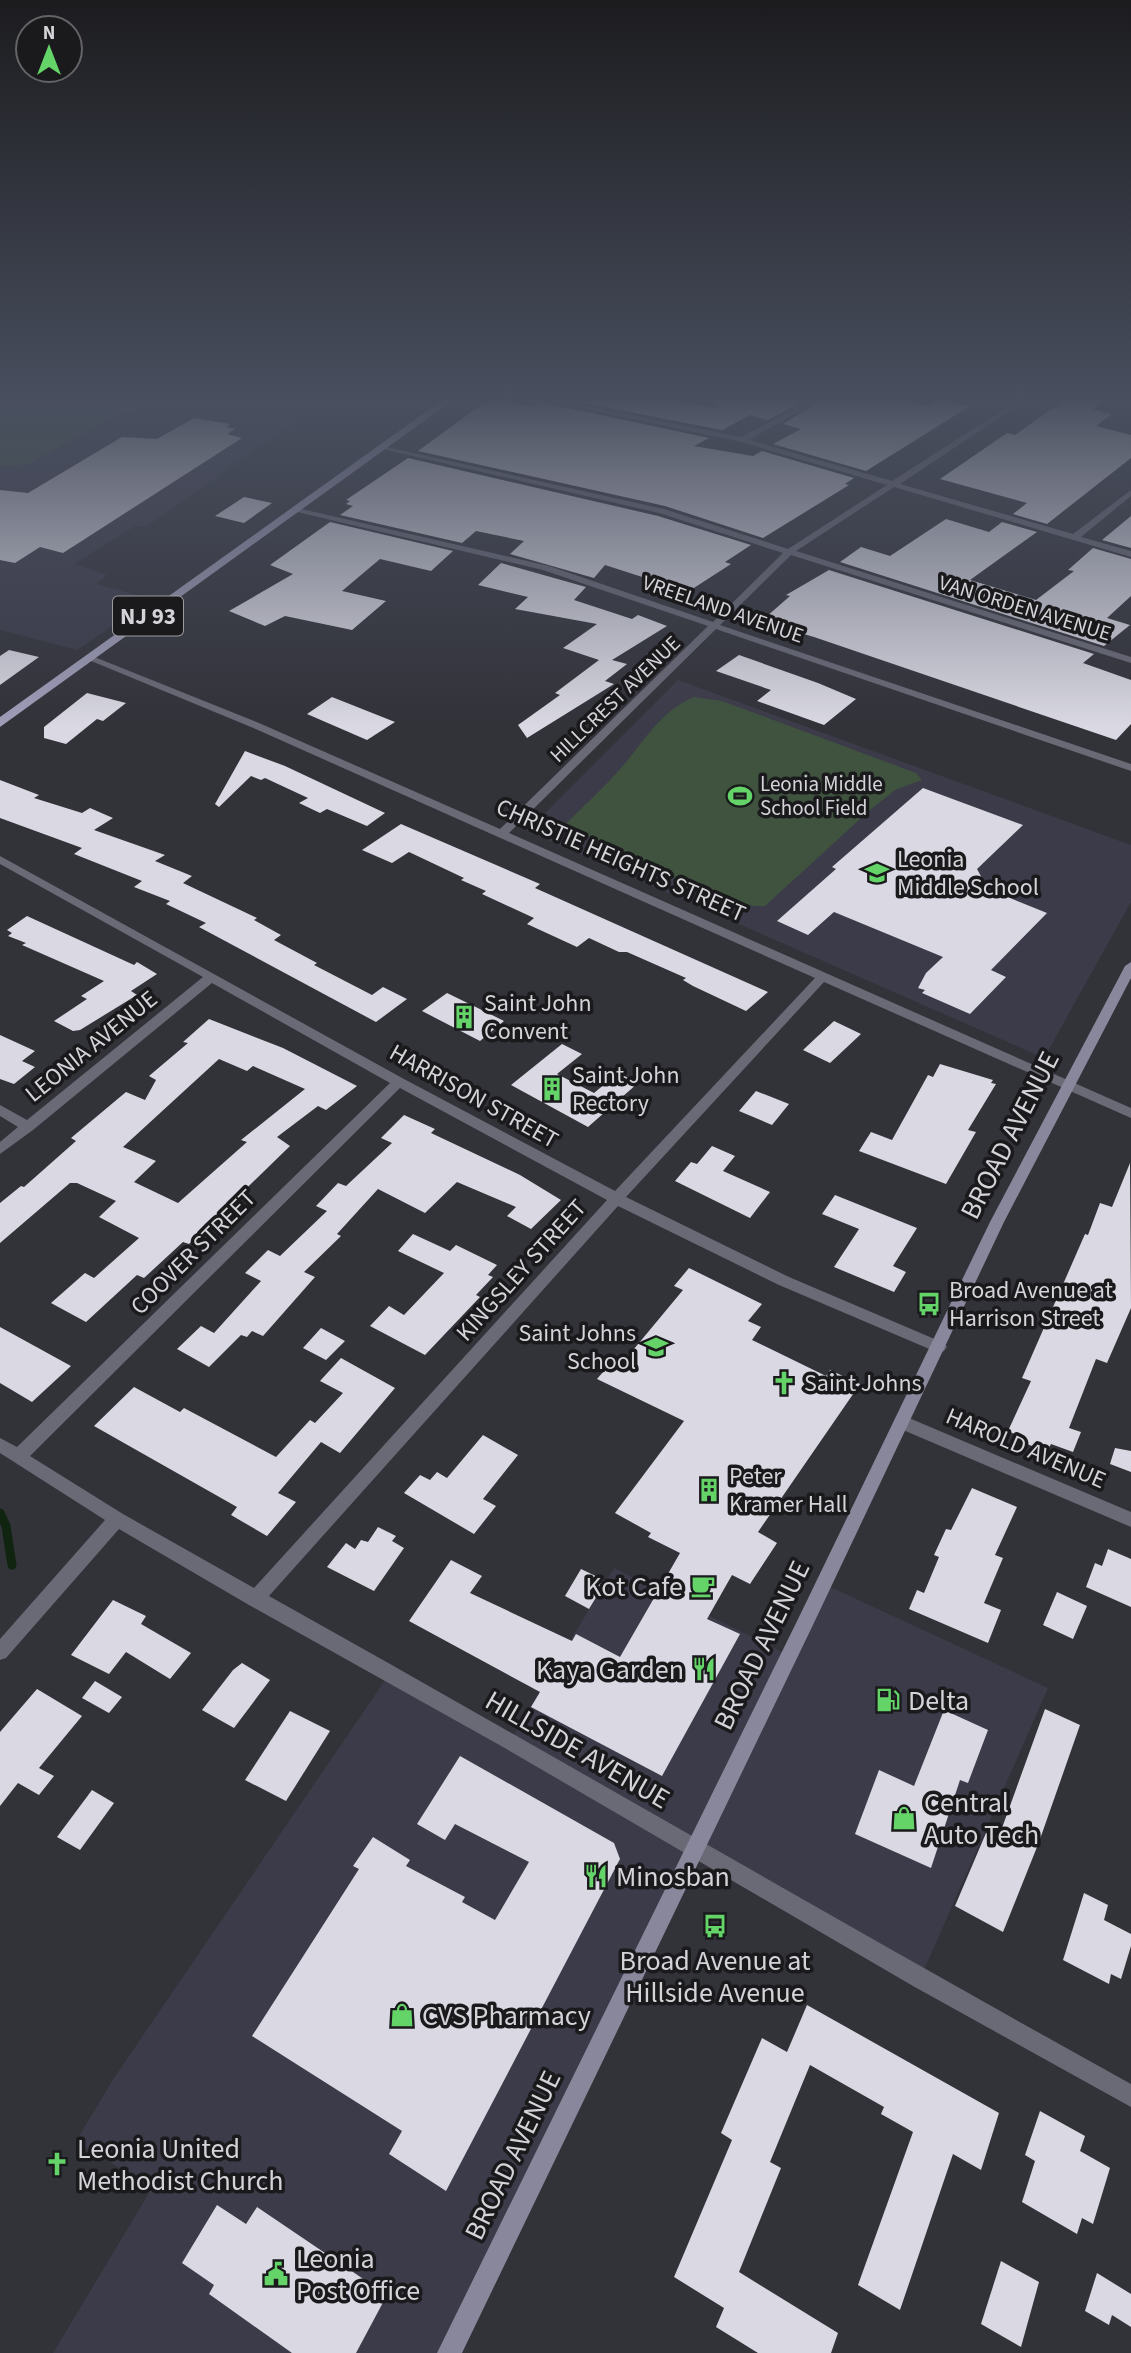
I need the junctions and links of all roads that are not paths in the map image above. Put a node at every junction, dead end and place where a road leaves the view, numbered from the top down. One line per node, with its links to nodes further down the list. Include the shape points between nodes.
1 (646, 508): 7 (street, VAN ORDEN AVENUE)
2 (856, 508): 7 (street, HILLCREST AVENUE)
3 (971, 508): 6 (street)
4 (1111, 508): 6 (street)
5 (296, 509): 9 (street, VREELAND AVENUE, via 546,568); 10 (main road, NJ 93)
6 (1074, 537): 8 (street)
7 (789, 552): 9 (street, HILLCREST AVENUE); 11 (street, VAN ORDEN AVENUE)
8 (1131, 554)
9 (715, 626): 13 (street, VREELAND AVENUE); 14 (street, HILLCREST AVENUE)
10 (89, 658): 12 (main road, NJ 93); 14 (street, CHRISTIE HEIGHTS STREET)
11 (1131, 660)
12 (0, 723)
13 (1131, 768)
14 (503, 833): 17 (street, CHRISTIE HEIGHTS STREET)
15 (0, 859): 18 (street, HARRISON STREET)
16 (1131, 966): 20 (street, BROAD AVENUE)
17 (824, 975): 20 (street, CHRISTIE HEIGHTS STREET); 25 (street, KINGSLEY STREET)
18 (211, 977): 19 (street, HARRISON STREET); 23 (street, LEONIA AVENUE)
19 (399, 1082): 25 (street, HARRISON STREET); 29 (street, COOVER STREET)
20 (1067, 1085): 22 (street, CHRISTIE HEIGHTS STREET); 26 (street, BROAD AVENUE)
21 (0, 1110): 23 (street)
22 (1131, 1113)
23 (28, 1127): 24 (street, LEONIA AVENUE)
24 (0, 1149)
25 (616, 1199): 26 (street, HARRISON STREET, via 784,1281); 32 (street, KINGSLEY STREET)
26 (939, 1347): 27 (street, BROAD AVENUE)
27 (902, 1422): 31 (street, HAROLD AVENUE); 34 (street, BROAD AVENUE)
28 (0, 1445): 29 (street, HILLSIDE AVENUE)
29 (19, 1455): 30 (street, HILLSIDE AVENUE)
30 (117, 1519): 32 (street, HILLSIDE AVENUE); 33 (street)
31 (1131, 1520)
32 (255, 1599): 34 (street, HILLSIDE AVENUE)
33 (0, 1652)
34 (694, 1850): 35 (street, HILLSIDE AVENUE); 36 (street, BROAD AVENUE)
35 (1131, 2096)
36 (449, 2353)

